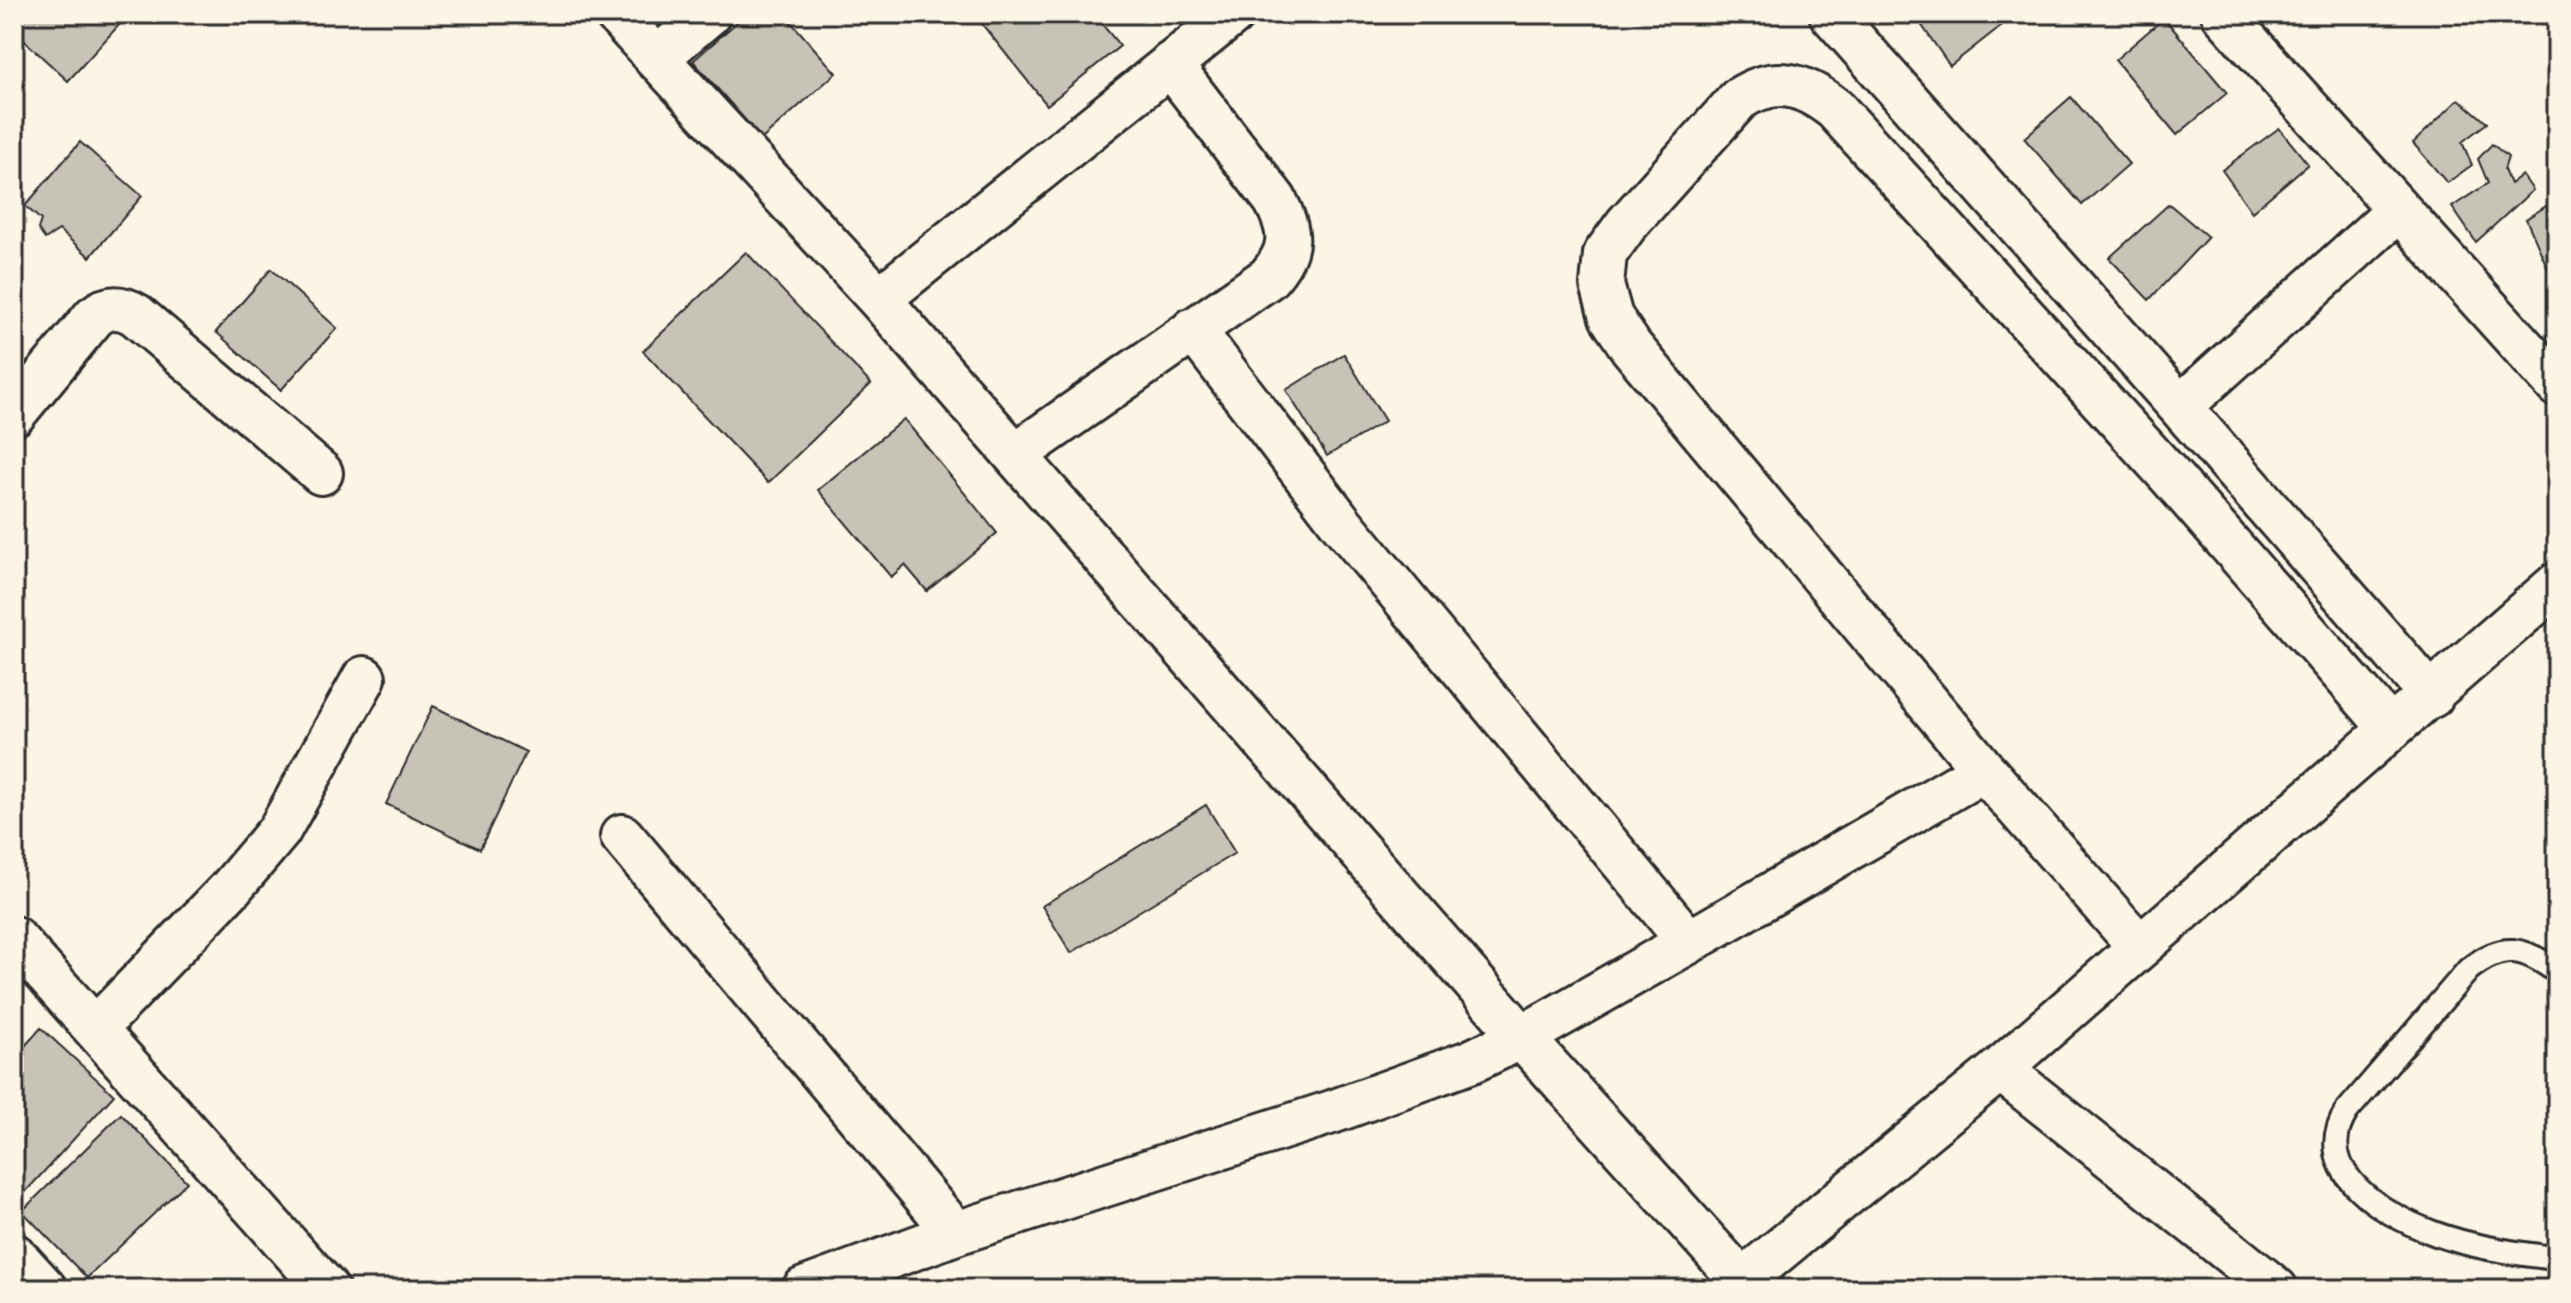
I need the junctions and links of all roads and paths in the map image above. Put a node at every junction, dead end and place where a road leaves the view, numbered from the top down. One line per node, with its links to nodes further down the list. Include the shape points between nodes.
1 (616, 14): 7 (street)
2 (709, 14): 7 (street)
3 (1233, 14): 6 (street)
4 (1831, 14): 12 (street)
5 (2223, 14): 8 (street)
6 (1181, 40): 9 (street); 10 (street, via 1275,200 1286,221 1288,243 1282,262 1268,278)
7 (656, 59): 9 (street)
8 (2398, 210): 11 (street); 12 (street)
9 (879, 299): 15 (street)
10 (1193, 329): 15 (street); 25 (street, via 1333,512)
11 (2557, 385)
12 (2180, 407): 14 (street)
13 (14, 414): 16 (street, via 94,317 113,307 125,309)
14 (2208, 440): 17 (street); 20 (street)
15 (1016, 454): 29 (street)
16 (321, 473)
17 (2170, 476): 21 (street); 22 (street, via 1835,109 1801,88 1772,85 1739,99 1605,254 1602,285 1611,317 1631,347)
18 (2557, 584): 20 (street)
19 (364, 678): 28 (street, via 279,831)
20 (2432, 696): 21 (street)
21 (2391, 729): 26 (street)
22 (1984, 770): 25 (street); 26 (street)
23 (622, 836): 31 (street)
24 (14, 938): 28 (street)
25 (1689, 942): 29 (street)
26 (2140, 947): 30 (street)
27 (2557, 972): 33 (lane, via 2517,951 2485,957 2469,969 2347,1111 2334,1142 2337,1159 2358,1189 2411,1223 2467,1243)
28 (96, 1028): 36 (street)
29 (1522, 1037): 31 (street, via 1332,1112); 34 (street)
30 (2000, 1069): 34 (street); 38 (street)
31 (956, 1233): 37 (street)
32 (14, 1255): 35 (street)
33 (2557, 1258)
34 (1737, 1285)
35 (45, 1289)
36 (327, 1289)
37 (804, 1289)
38 (2276, 1289)

